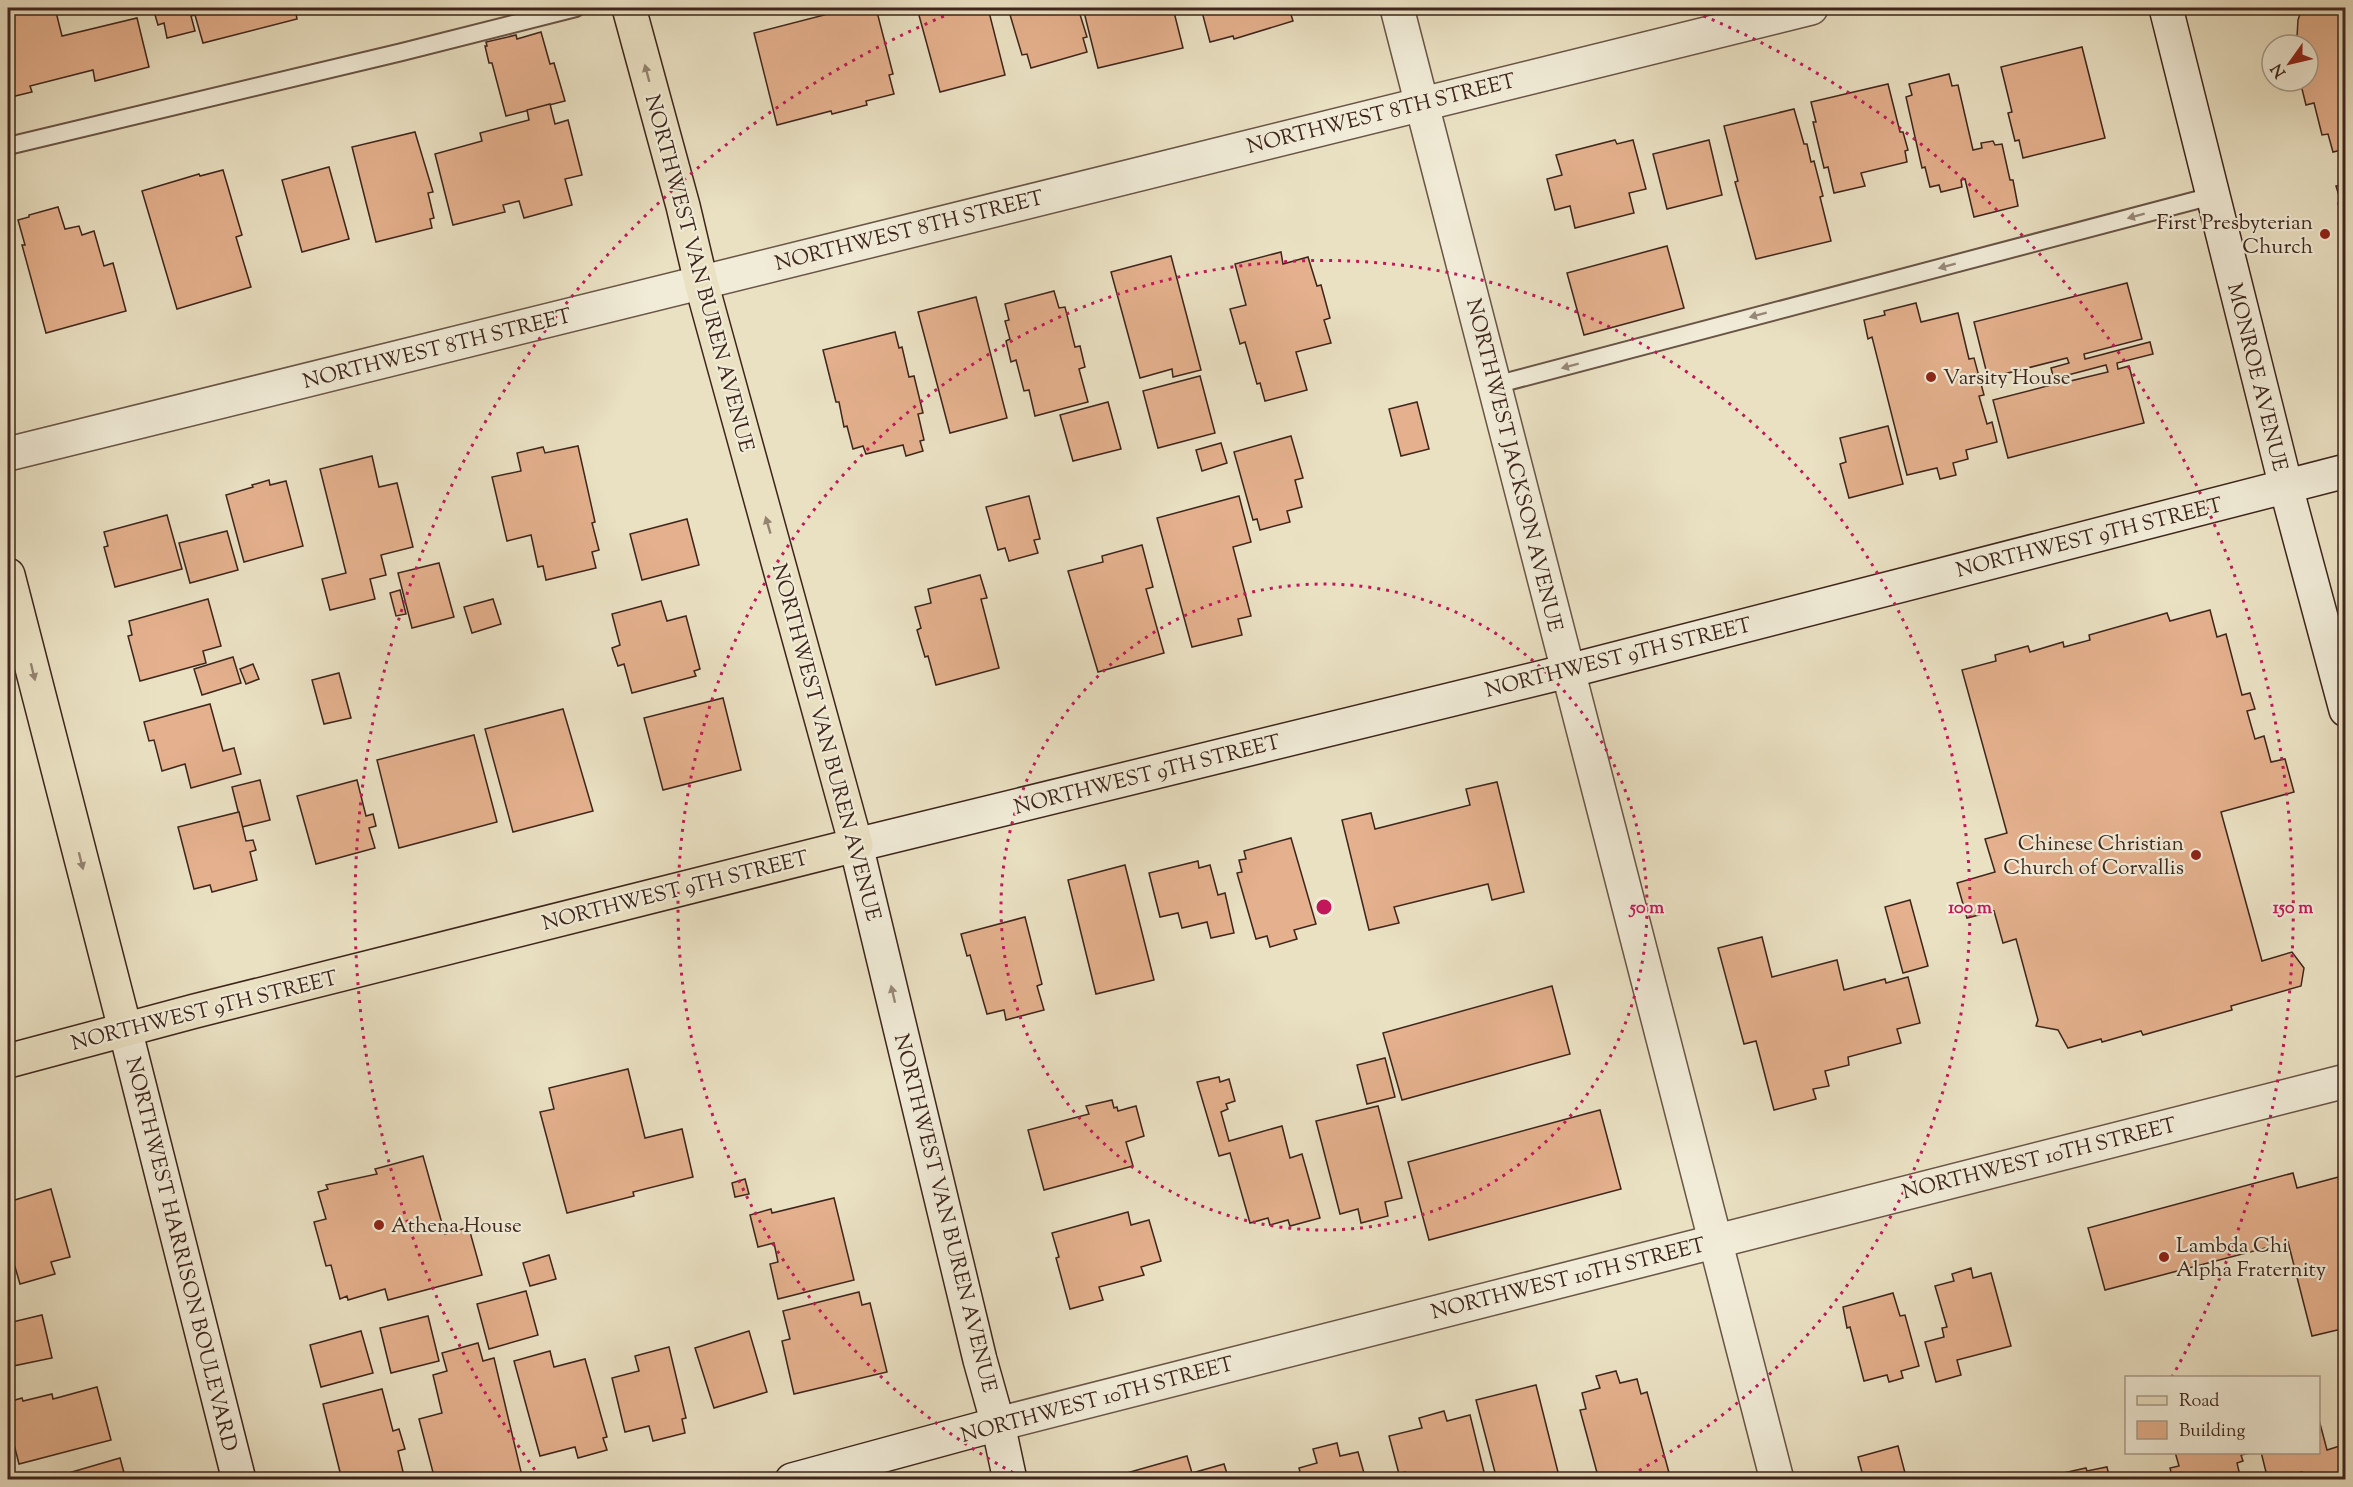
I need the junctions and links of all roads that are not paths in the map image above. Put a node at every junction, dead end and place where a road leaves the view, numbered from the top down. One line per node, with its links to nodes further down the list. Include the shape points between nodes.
1 (576, 8): 7 (lane)
2 (629, 8): 9 (main road, NORTHWEST VAN BUREN AVENUE, one-way to 2)
3 (1397, 8): 6 (street, NORTHWEST JACKSON AVENUE)
4 (1811, 8): 6 (street, NORTHWEST 8TH STREET)
5 (2166, 8): 8 (street, MONROE AVENUE)
6 (1422, 103): 9 (street, NORTHWEST 8TH STREET); 10 (street, NORTHWEST JACKSON AVENUE)
7 (8, 146)
8 (2212, 196): 10 (lane, one-way to 10); 13 (street, MONROE AVENUE)
9 (701, 282): 11 (street, NORTHWEST 8TH STREET); 17 (main road, NORTHWEST VAN BUREN AVENUE, one-way to 9)
10 (1495, 385): 15 (street, NORTHWEST JACKSON AVENUE)
11 (8, 454)
12 (2346, 471): 13 (street, NORTHWEST 9TH STREET)
13 (2286, 487): 15 (street, NORTHWEST 9TH STREET); 16 (street, MONROE AVENUE)
14 (8, 575): 18 (main road, NORTHWEST HARRISON BOULEVARD, one-way to 18)
15 (1568, 671): 17 (street, NORTHWEST 9TH STREET); 21 (street, NORTHWEST JACKSON AVENUE)
16 (2346, 710)
17 (856, 845): 18 (main road, NORTHWEST 9TH STREET); 22 (street, NORTHWEST VAN BUREN AVENUE, one-way to 17)
18 (125, 1029): 19 (main road, NORTHWEST 9TH STREET); 23 (street, NORTHWEST HARRISON BOULEVARD)
19 (8, 1061)
20 (2346, 1081): 21 (street, NORTHWEST 10TH STREET)
21 (1715, 1240): 22 (street, NORTHWEST 10TH STREET); 26 (street, NORTHWEST JACKSON AVENUE)
22 (998, 1424): 24 (street, NORTHWEST 10TH STREET); 25 (street, NORTHWEST VAN BUREN AVENUE)
23 (239, 1479)
24 (792, 1479)
25 (1010, 1479)
26 (1777, 1479)

